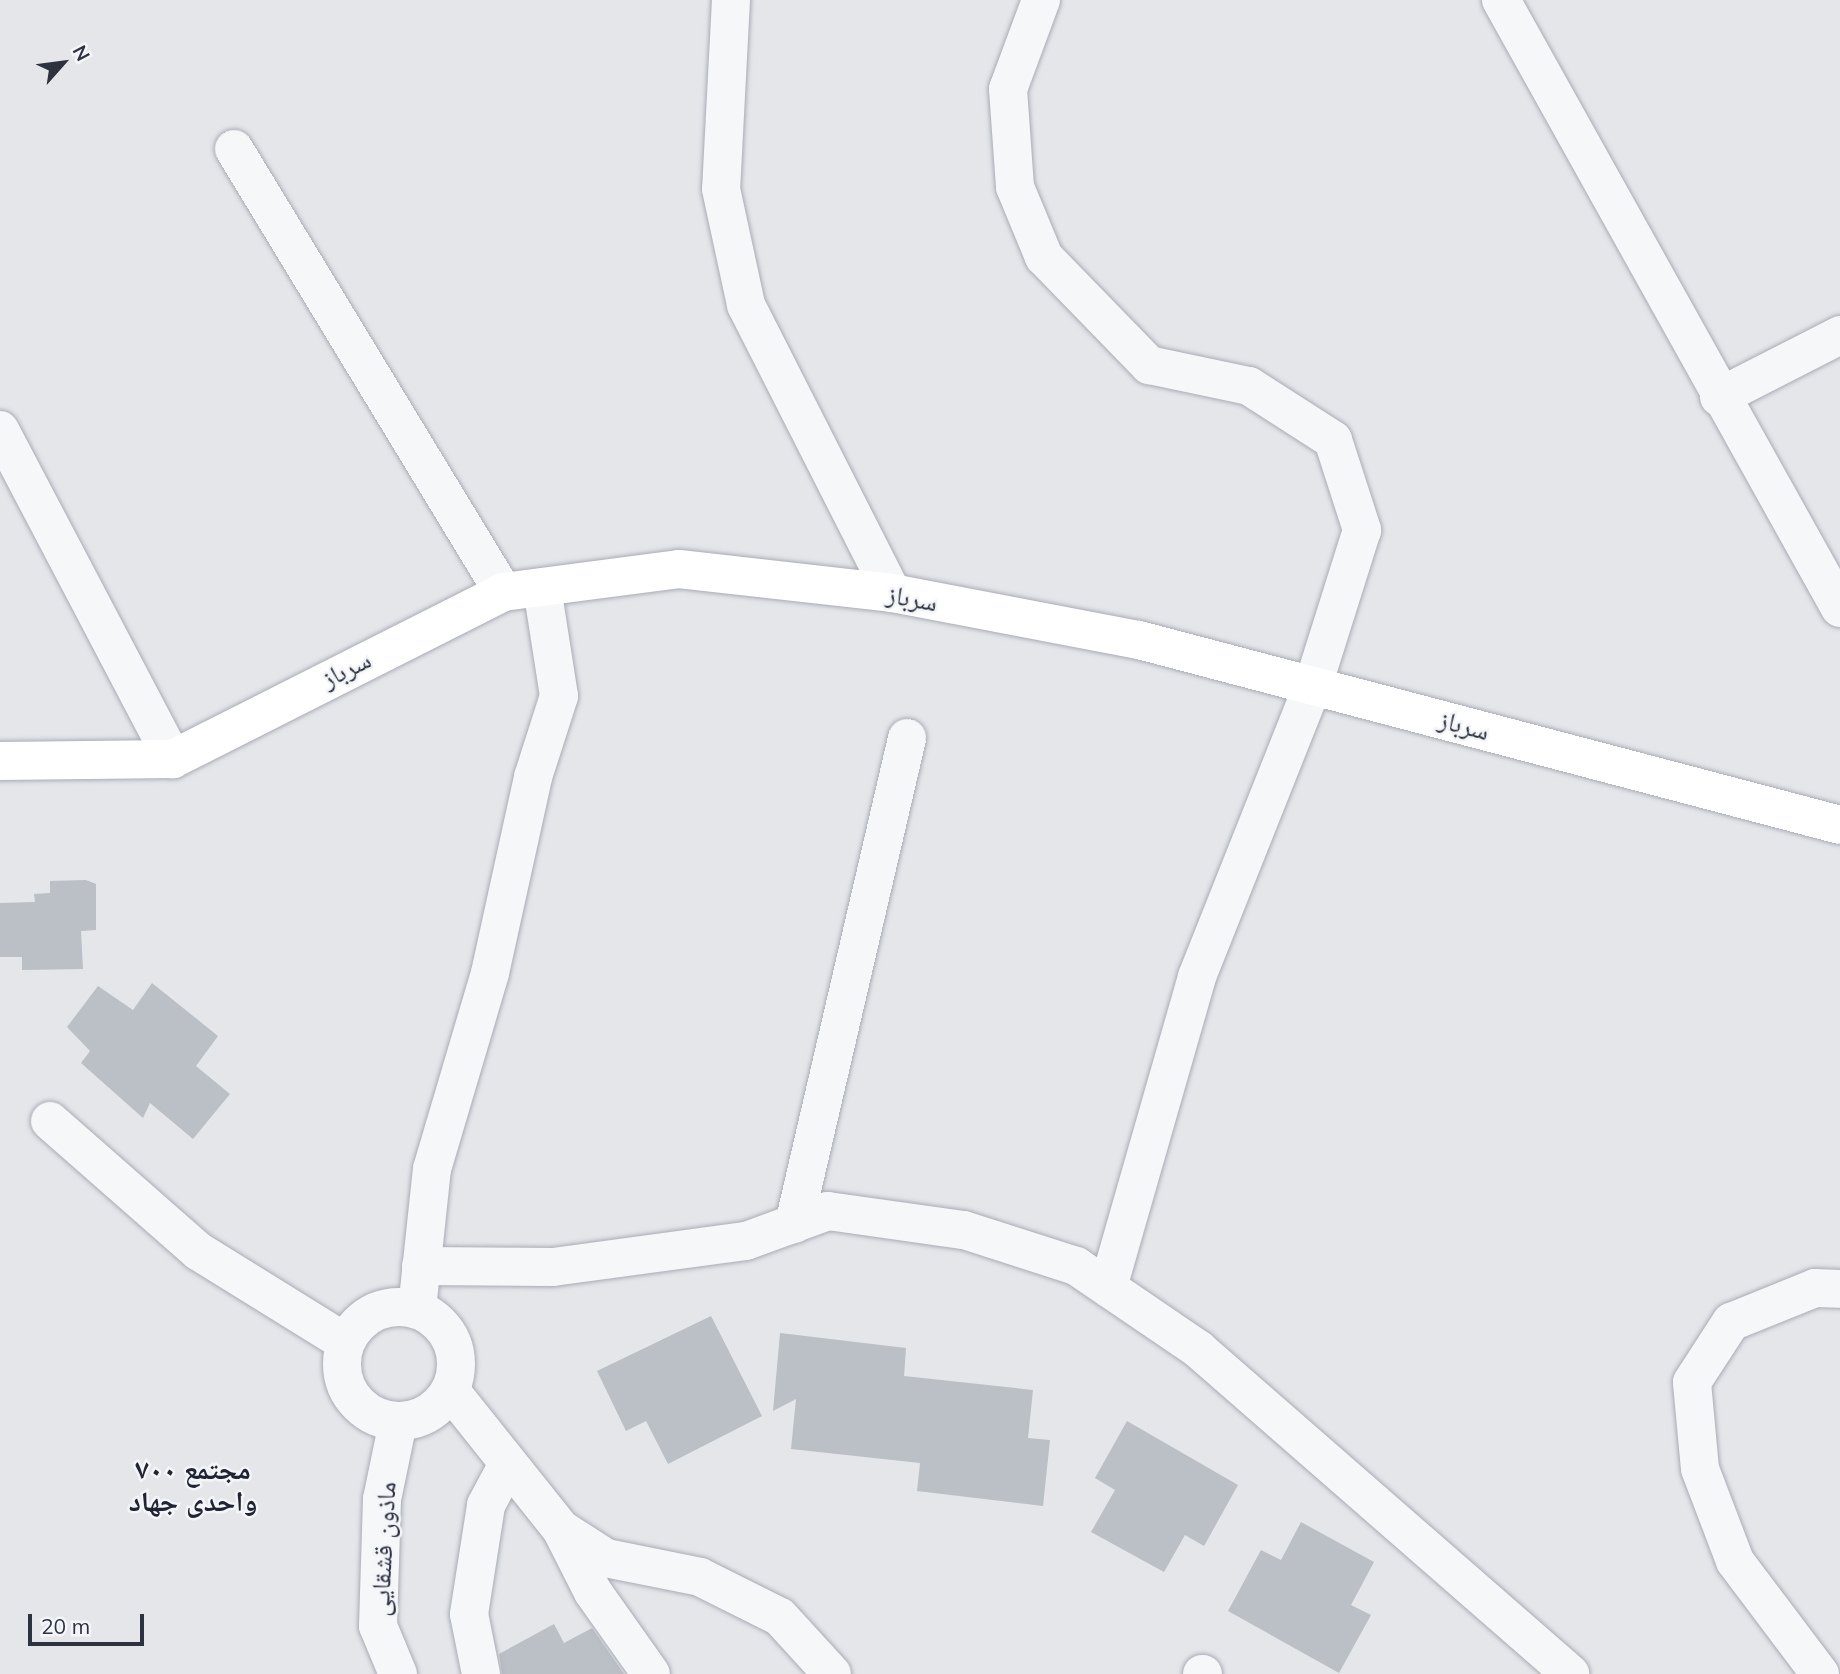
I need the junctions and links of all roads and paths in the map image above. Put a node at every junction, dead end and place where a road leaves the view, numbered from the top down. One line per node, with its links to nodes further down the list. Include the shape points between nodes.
1 (731, 0): 10 (street, via 721,189 746,305)
2 (1041, 0): 12 (street, via 1009,89 1014,187 1044,257 1149,365 1249,386 1333,440 1362,530)
3 (1500, 0): 6 (street)
4 (234, 149): 9 (street)
5 (1840, 335): 6 (street)
6 (1719, 397): 11 (street)
7 (0, 430): 14 (street)
8 (542, 587): 9 (street, سرباز); 10 (street, سرباز, via 679,569); 19 (street, via 559,696 533,777 490,973 432,1169)
9 (503, 592): 14 (street, سرباز)
10 (892, 593): 12 (street, سرباز, via 1139,640)
11 (1840, 608)
12 (1313, 685): 16 (street, سرباز); 20 (street, via 1197,978)
13 (907, 738): 18 (street)
14 (173, 759): 15 (street, سرباز)
15 (0, 761)
16 (1840, 825)
17 (50, 1121): 23 (street, via 198,1251)
18 (794, 1224): 19 (street, via 746,1241 554,1267); 20 (street, via 828,1211 964,1230 1076,1266)
19 (421, 1266): 22 (street)
20 (1108, 1287): 32 (street, via 1198,1349)
21 (1840, 1289): 33 (street, via 1815,1288 1731,1322 1692,1382 1700,1469 1735,1561)
22 (417, 1309): 23 (street, via 375,1311); 24 (street, via 434,1318 453,1344 457,1363)
23 (345, 1342): 25 (street, via 343,1379 357,1403 373,1416)
24 (450, 1390): 25 (street, via 439,1406 417,1419); 26 (street)
25 (398, 1422): 28 (street, ماذون قشقایی, via 382,1499 377,1626)
26 (508, 1465): 27 (street); 29 (street, via 486,1505 469,1614)
27 (561, 1529): 30 (street, via 593,1592); 31 (street, via 606,1558 700,1577 780,1617)
28 (398, 1674)
29 (481, 1674)
30 (651, 1674)
31 (832, 1674)
32 (1570, 1674)
33 (1820, 1674)

